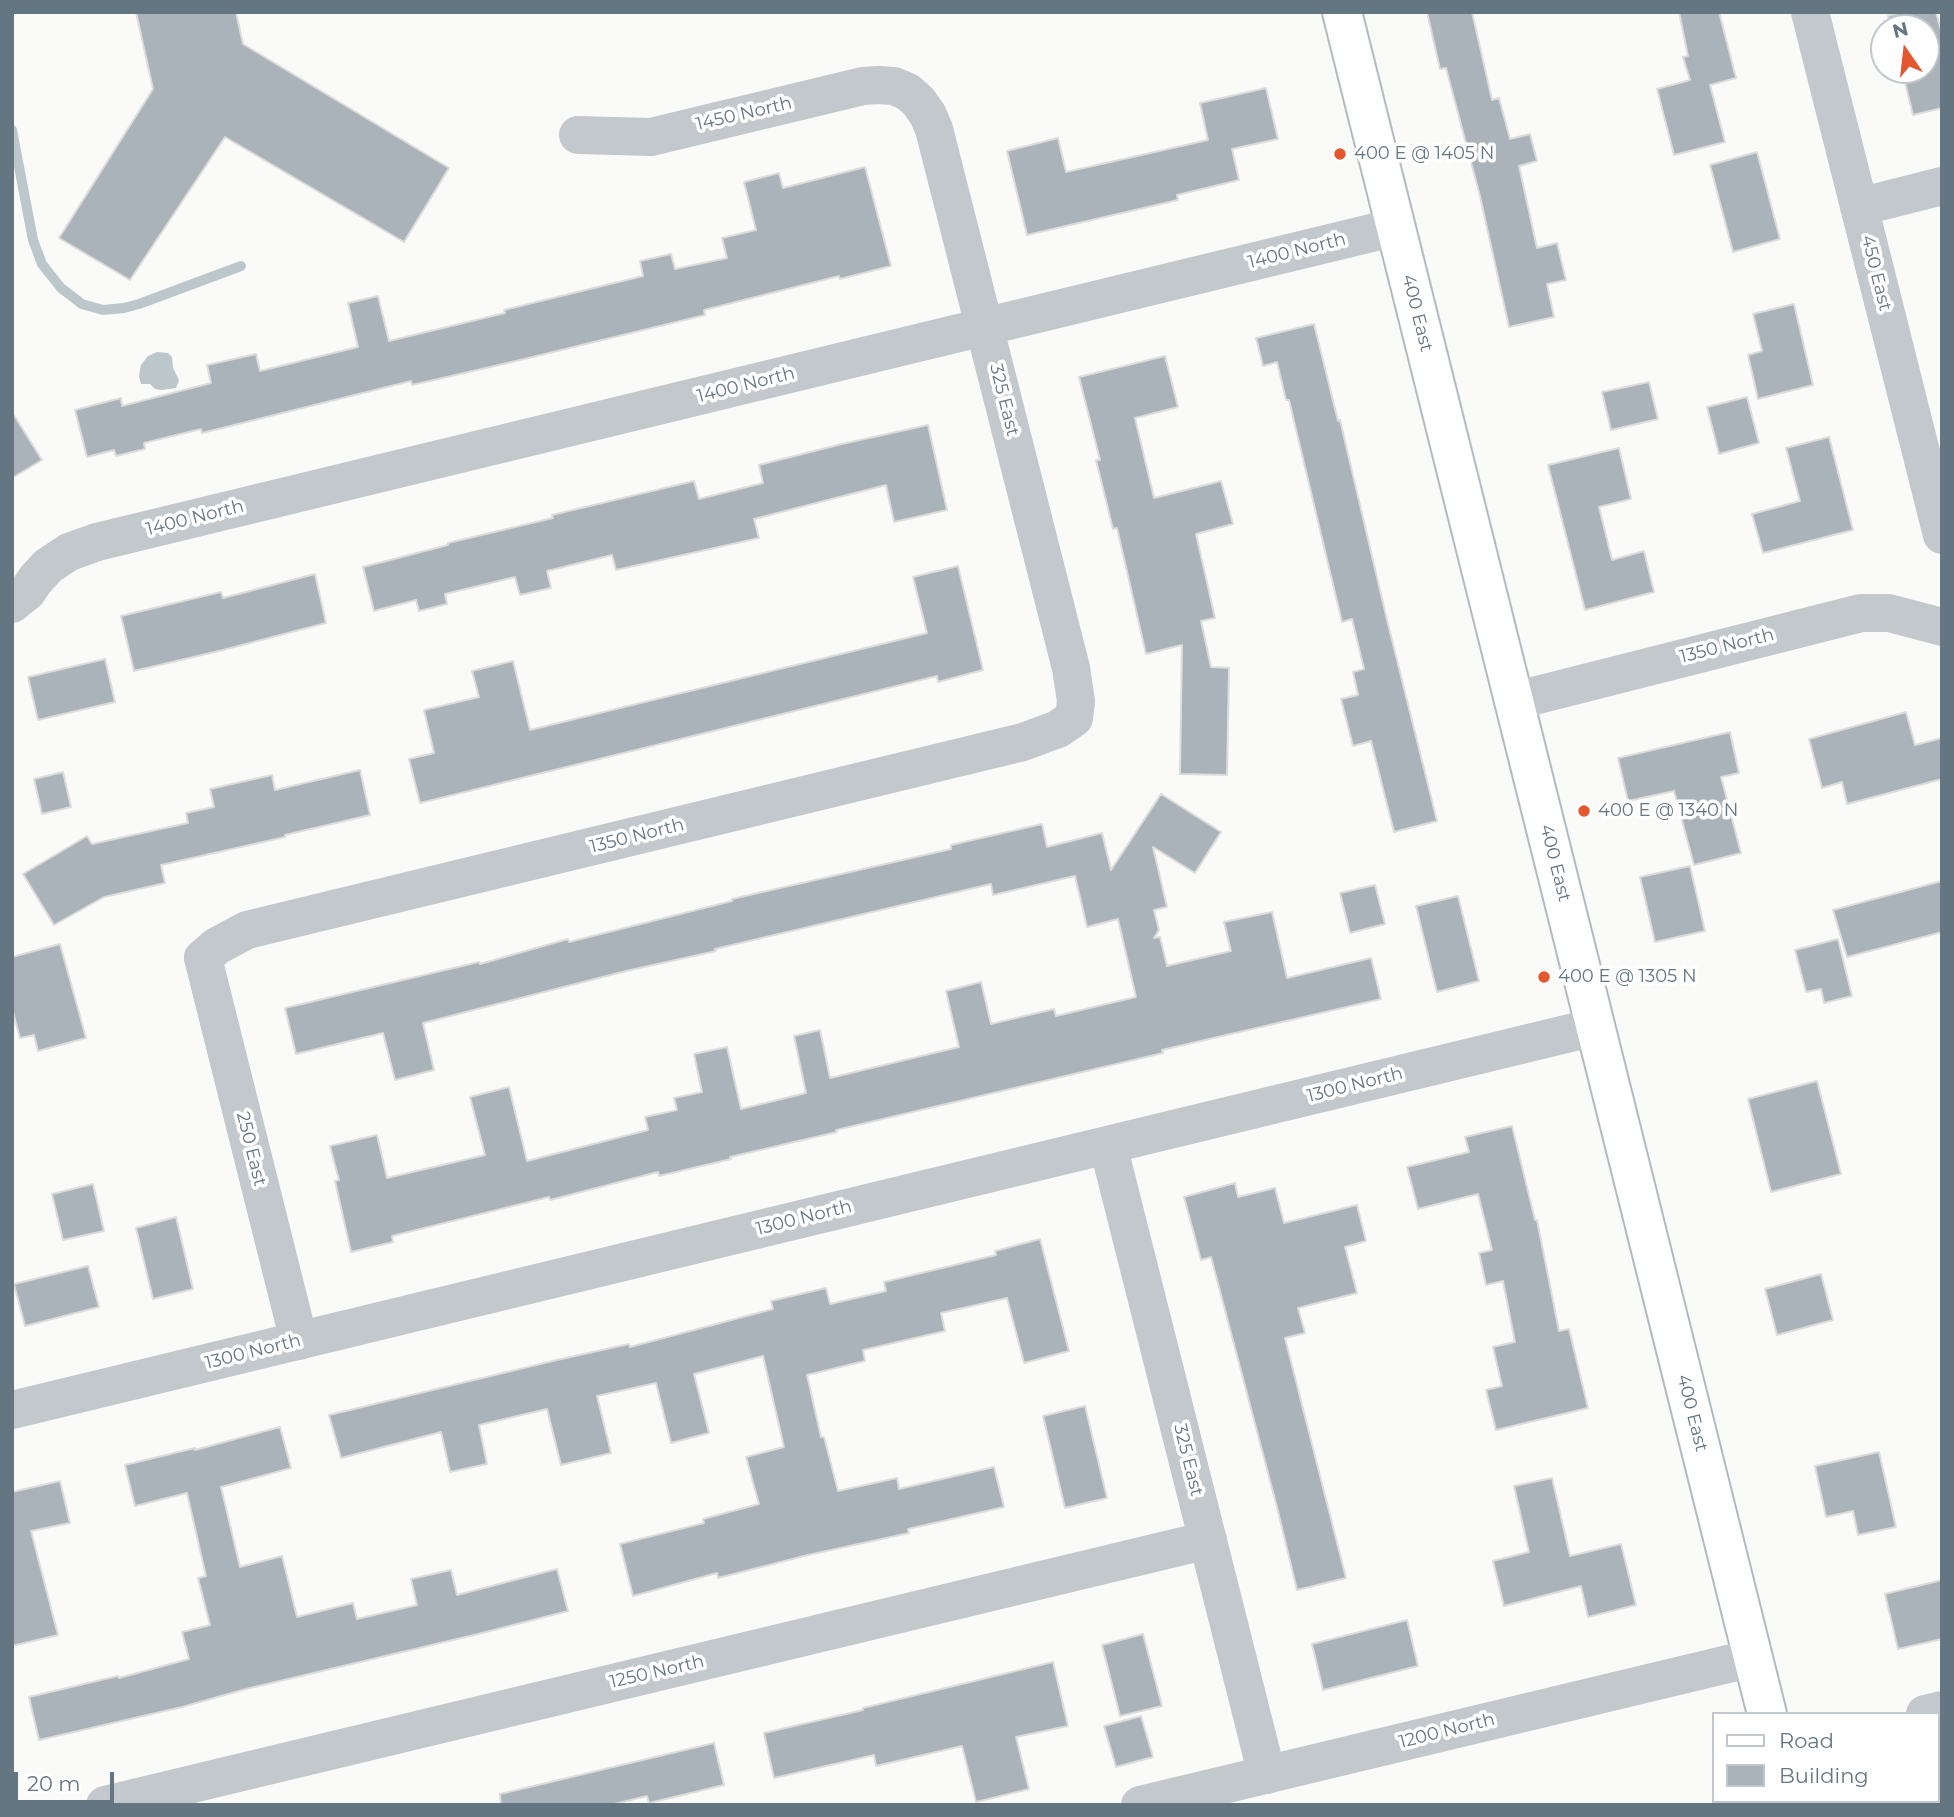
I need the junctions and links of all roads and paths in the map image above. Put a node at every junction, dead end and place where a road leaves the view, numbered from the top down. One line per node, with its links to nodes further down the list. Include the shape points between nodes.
1 (1342, 12): 7 (main road, 400 East)
2 (1810, 12): 6 (street, 450 East)
3 (908, 92): 4 (street, 1450 North, via 894,86 863,86 651,137); 8 (street, 325 East, via 928,114 934,129)
4 (578, 135)
5 (1942, 186): 6 (street)
6 (1859, 206): 9 (street, 450 East)
7 (1395, 227): 8 (street, 1400 North); 12 (main road, 400 East)
8 (985, 326): 10 (street, 1400 North, via 97,542 48,566); 13 (street, 325 East, via 1071,668)
9 (1942, 535)
10 (12, 604)
11 (1941, 625): 12 (street, 1350 North, via 1889,613 1861,613)
12 (1514, 701): 15 (main road, 400 East)
13 (1074, 718): 14 (street, 1350 North, via 1023,743 247,930)
14 (203, 958): 17 (street, 250 East)
15 (1595, 1027): 16 (street, 1300 North); 20 (main road, 400 East)
16 (1108, 1145): 17 (street, 1300 North); 19 (street, 325 East)
17 (299, 1340): 18 (street, 1300 North)
18 (12, 1410)
19 (1208, 1540): 22 (street, 325 East); 23 (street, 1250 North)
20 (1753, 1658): 21 (main road, 400 East); 22 (street, 1200 North)
21 (1766, 1712)
22 (1268, 1774): 24 (street, 1200 North)
23 (105, 1805)
24 (1140, 1805)

